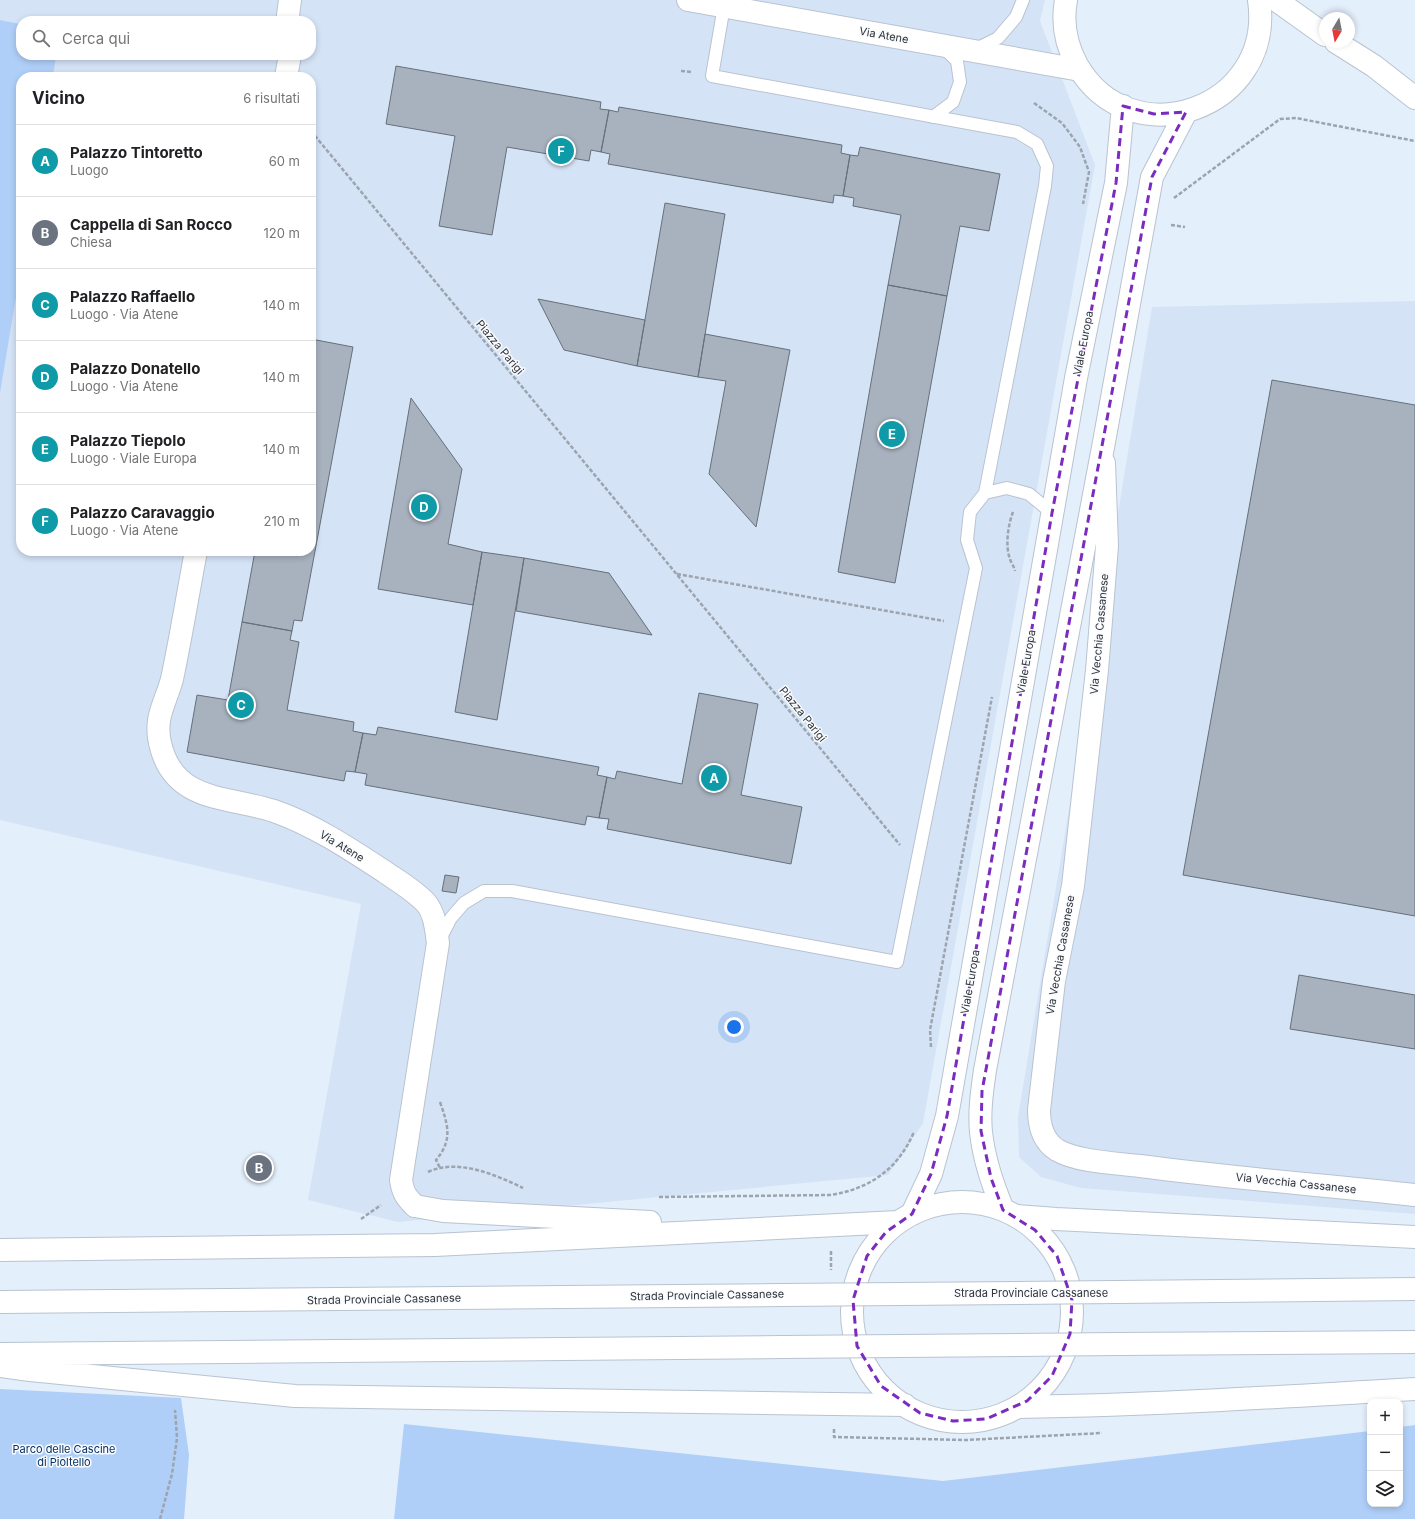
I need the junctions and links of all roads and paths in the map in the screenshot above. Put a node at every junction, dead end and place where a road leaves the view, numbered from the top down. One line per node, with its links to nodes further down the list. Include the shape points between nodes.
1 (290, 0): 8 (street)
2 (688, 0): 7 (street, Via Atene)
3 (1023, 0): 12 (lane, via 1016,17 998,38)
4 (1066, 0): 14 (street, via 1066,33)
5 (1259, 0): 19 (street, via 1258,38 1249,64 1222,94 1199,108)
6 (1276, 0): 9 (street)
7 (724, 6): 10 (street, Via Atene); 20 (lane, via 712,76)
8 (288, 16)
9 (1319, 31)
10 (943, 46): 12 (street, Via Atene); 20 (lane, via 957,61 960,82 953,102)
11 (1346, 48): 16 (street, via 1374,66)
12 (972, 51): 14 (street, Via Atene)
13 (289, 60): 15 (street)
14 (1080, 70): 18 (street, via 1099,91)
15 (287, 72)
16 (1415, 98)
17 (1034, 103): 24 (path, via 1062,123 1080,147 1089,172 1082,212)
18 (1123, 106): 19 (street, via 1154,114); 24 (street, Viale Europa, via 1116,183)
19 (1186, 112): 26 (street, via 1152,178)
20 (933, 117): 31 (lane, via 1017,132 1037,144 1047,166)
21 (316, 137): 34 (path, Piazza Parigi)
22 (1415, 141): 23 (path, via 1296,118 1280,119 1174,199)
23 (1173, 205)
24 (1109, 216): 32 (street, Viale Europa)
25 (1172, 218): 27 (path)
26 (1144, 221): 27 (path); 29 (street)
27 (1171, 225): 28 (path)
28 (1185, 227)
29 (1104, 442): 43 (street, Via Vecchia Cassanese, via 1107,546 1098,662 1072,886 1048,1026 1039,1110 1042,1132 1056,1149 1080,1158 1161,1169); 46 (street, via 984,1070 981,1131 991,1178)
30 (1022, 492): 31 (lane, via 1008,488); 32 (lane, via 1029,494); 35 (path, via 1012,515 1008,534 1008,553 1014,567)
31 (985, 493): 36 (lane, via 970,512 967,540 976,568)
32 (1052, 513): 47 (street, Viale Europa, via 947,1116 931,1174)
33 (195, 556): 39 (street, Via Atene, via 172,679 160,712 160,743 170,767 189,786 207,796 272,811 296,820 371,863 426,904 435,920)
34 (677, 574): 36 (path); 38 (path, Piazza Parigi)
35 (1014, 575)
36 (964, 624): 38 (lane)
37 (993, 693): 40 (path, via 930,1030)
38 (916, 865): 39 (lane, via 897,962 512,891 484,891 464,903 451,918)
39 (438, 943): 45 (street, Via Atene, via 401,1171 401,1180)
40 (930, 1052)
41 (915, 1130): 44 (path, via 903,1152 887,1171 866,1185 842,1193)
42 (524, 1189): 45 (path, via 495,1176 473,1170 440,1168 429,1172)
43 (1415, 1195)
44 (658, 1197)
45 (409, 1198): 48 (path); 49 (street, via 443,1211)
46 (1010, 1213): 47 (street, via 975,1202 961,1202 932,1206); 50 (street); 60 (street, via 1035,1230 1057,1256 1070,1288 1072,1311 1070,1334 1058,1366 1036,1394)
47 (905, 1218): 49 (street); 59 (street, via 886,1232 867,1256 855,1285 852,1315 863,1360 881,1386)
48 (360, 1219)
49 (765, 1229): 51 (street, via 435,1245)
50 (1415, 1237)
51 (0, 1250)
52 (1415, 1289): 53 (street, Strada Provinciale Cassanese, bridge)
53 (0, 1302)
54 (1415, 1342): 55 (street, bridge)
55 (0, 1354)
56 (0, 1366): 57 (street)
57 (174, 1384): 59 (street, via 295,1396); 63 (path, via 177,1438 172,1474)
58 (1415, 1389): 60 (street, via 1238,1400)
59 (905, 1405): 60 (street, via 920,1413 952,1421 986,1419)
60 (1018, 1407)
61 (1094, 1433): 62 (path, via 966,1440)
62 (834, 1437)
63 (160, 1519)

